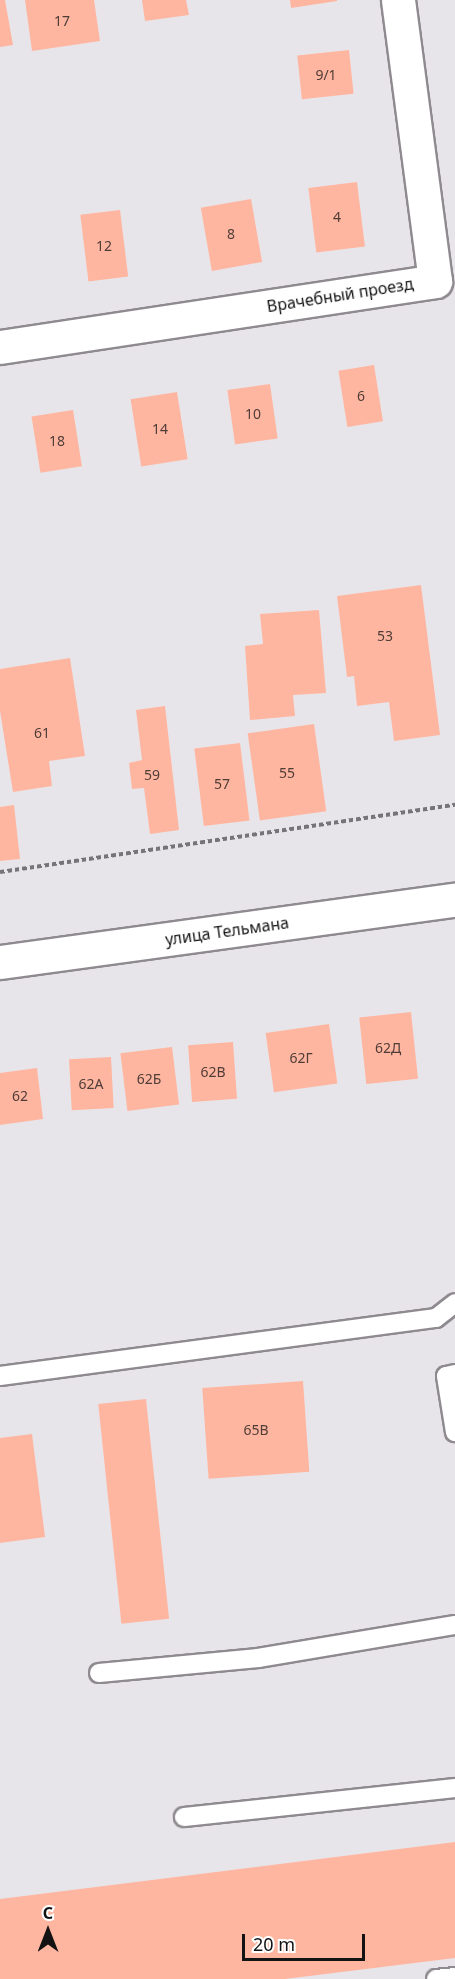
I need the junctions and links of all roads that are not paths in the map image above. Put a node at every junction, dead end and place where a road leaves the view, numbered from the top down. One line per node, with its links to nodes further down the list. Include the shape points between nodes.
1 (398, 0): 2 (street, Врачебный проезд, via 435,281)
2 (0, 347)
3 (455, 900): 4 (street, улица Тельмана)
4 (0, 962)
5 (455, 1303): 7 (lane, via 436,1318)
6 (455, 1374): 8 (lane, via 446,1376)
7 (0, 1376)
8 (455, 1432)
9 (455, 1625): 10 (lane, via 258,1658)
10 (99, 1673)
11 (455, 1788): 12 (lane)
12 (184, 1817)
13 (455, 1977): 14 (lane)
14 (436, 1979)

